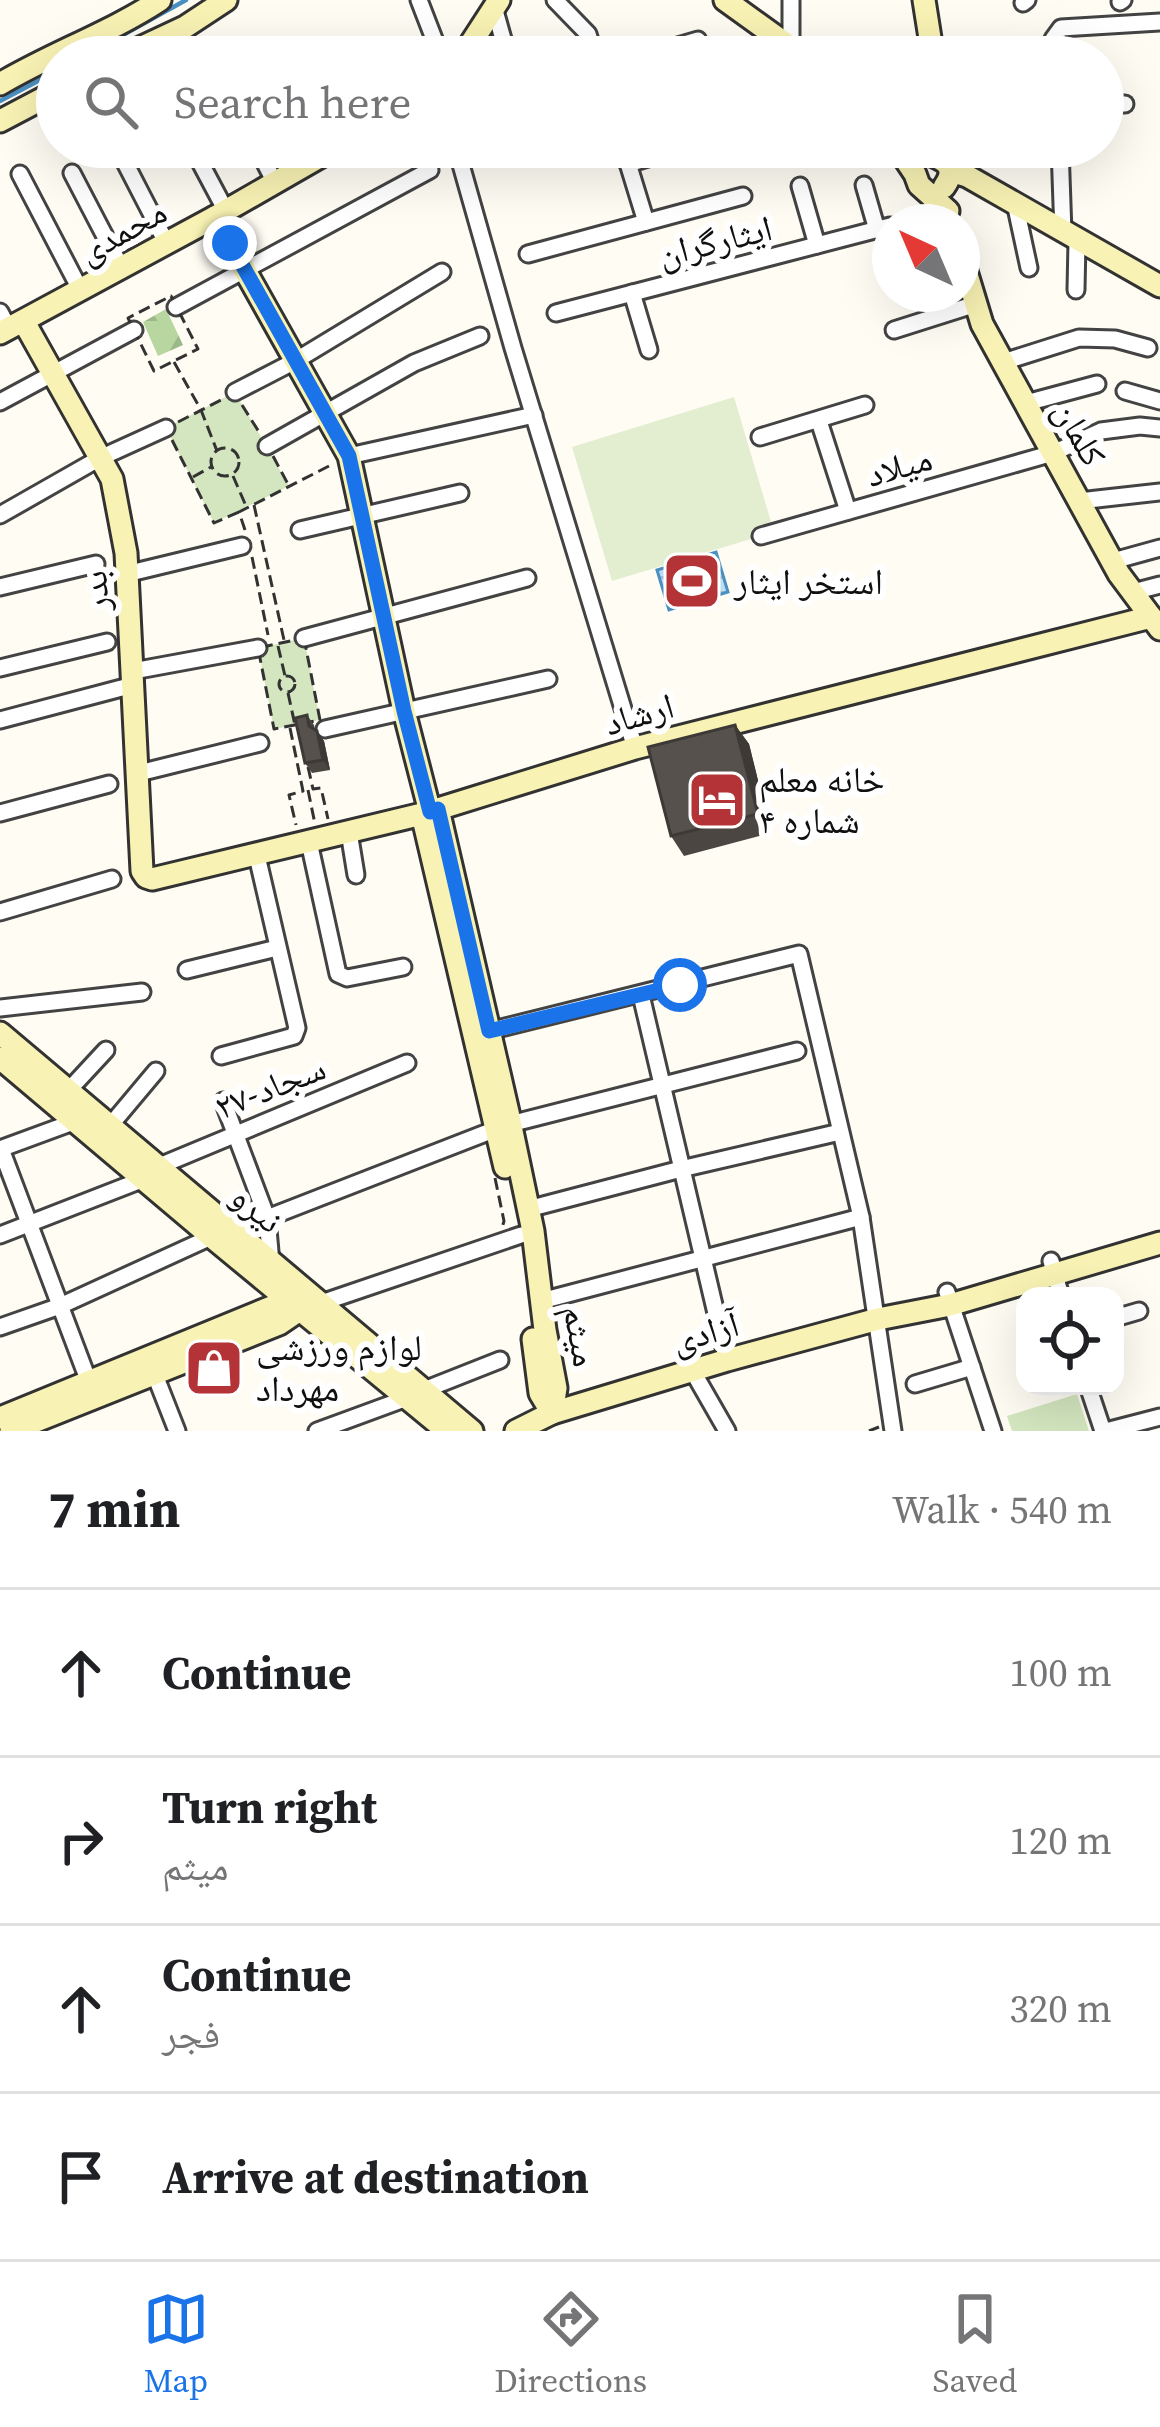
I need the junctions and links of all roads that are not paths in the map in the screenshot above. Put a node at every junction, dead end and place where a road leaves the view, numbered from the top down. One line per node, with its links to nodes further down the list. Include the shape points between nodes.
1 (160, 0): 10 (street)
2 (226, 0): 11 (street)
3 (419, 0): 12 (street)
4 (555, 0): 15 (street)
5 (725, 0): 16 (street)
6 (791, 0): 17 (street)
7 (923, 0): 18 (street)
8 (496, 4): 13 (street); 14 (street)
9 (1160, 22): 19 (street, via 1061,28)
10 (93, 36)
11 (166, 36)
12 (433, 36)
13 (475, 36)
14 (502, 36)
15 (589, 36)
16 (776, 36)
17 (796, 36)
18 (929, 36)
19 (1055, 36)
20 (36, 63): 21 (street)
21 (0, 84)
22 (36, 102): 23 (street)
23 (0, 121)
24 (128, 168): 47 (street)
25 (201, 168): 43 (street)
26 (268, 168): 36 (street)
27 (293, 168): 36 (street, محمدی)
28 (462, 168): 79 (street)
29 (630, 168): 44 (street)
30 (937, 168): 42 (street)
31 (945, 168): 40 (street)
32 (1062, 168): 46 (street)
33 (430, 170): 52 (street)
34 (71, 172): 50 (street)
35 (20, 174): 56 (street)
36 (275, 183): 43 (street, محمدی)
37 (864, 185): 41 (street)
38 (800, 187): 48 (street)
39 (743, 196): 44 (street)
40 (1015, 203): 46 (street); 51 (street)
41 (873, 204)
42 (946, 204)
43 (220, 214): 47 (street, محمدی); 52 (street)
44 (646, 222): 49 (street)
45 (872, 231): 48 (street, ایثارگران)
46 (1070, 237): 54 (street); 55 (street)
47 (166, 244): 50 (street, محمدی)
48 (817, 245): 57 (street, ایثارگران)
49 (528, 254)
50 (122, 268): 56 (street, محمدی)
51 (1029, 268)
52 (245, 269): 58 (street); 68 (street)
53 (442, 272): 68 (street)
54 (1160, 286)
55 (1076, 290)
56 (81, 291): 62 (street, محمدی)
57 (632, 293): 61 (street, ایثارگران); 67 (street)
58 (176, 307)
59 (951, 312): 64 (street)
60 (978, 312): 69 (street, کلمان)
61 (556, 313)
62 (8, 324): 70 (street, بدر)
63 (134, 330): 70 (street)
64 (894, 330)
65 (480, 336): 78 (street)
66 (1148, 348): 69 (street, via 1079,338)
67 (649, 350)
68 (295, 361): 73 (street); 78 (street)
69 (1003, 362): 76 (street, کلمان)
70 (52, 373): 75 (street); 87 (street, بدر)
71 (1097, 384): 76 (street)
72 (1125, 391): 74 (street)
73 (235, 392)
74 (1160, 401)
75 (0, 402)
76 (1026, 403): 85 (street, کلمان)
77 (865, 405): 80 (street)
78 (325, 413): 84 (street); 86 (street)
79 (534, 415): 86 (street); 117 (street)
80 (819, 421): 83 (street); 91 (street)
81 (166, 428): 87 (street)
82 (1160, 428): 85 (street, میلاد, via 1101,431)
83 (760, 437)
84 (267, 446)
85 (1053, 453): 90 (street, کلمان); 91 (street, میلاد)
86 (349, 456): 92 (street)
87 (100, 458): 93 (street); 100 (street, بدر, via 112,479)
88 (1160, 492): 90 (street)
89 (460, 493): 92 (street)
90 (1079, 501): 98 (street, کلمان)
91 (848, 511): 95 (street, میلاد)
92 (362, 514): 94 (street); 105 (street)
93 (0, 515)
94 (300, 530)
95 (760, 536)
96 (242, 546): 100 (street)
97 (1160, 548): 98 (street)
98 (1113, 561): 104 (street, کلمان)
99 (96, 564): 103 (street)
100 (126, 574): 111 (street, بدر)
101 (527, 578): 105 (street)
102 (1160, 585): 104 (street)
103 (0, 587)
104 (1133, 592): 106 (street, کلمان)
105 (385, 615): 107 (street); 113 (street)
106 (1156, 623): 117 (street, ارشاد)
107 (304, 638)
108 (107, 642): 110 (street)
109 (264, 646): 111 (street)
110 (0, 668)
111 (133, 678): 114 (street); 118 (street, بدر)
112 (548, 679): 113 (street)
113 (404, 711): 115 (street); 121 (street)
114 (0, 720)
115 (326, 728)
116 (260, 742): 118 (street)
117 (635, 748): 121 (street, ارشاد)
118 (139, 773): 125 (street, بدر)
119 (109, 784): 120 (street)
120 (0, 813)
121 (432, 819): 122 (street, ارشاد); 134 (street, میثم); 146 (street, میثم)
122 (322, 839): 123 (street, ارشاد); 124 (street); 129 (street, via 338,974)
123 (257, 856): 125 (street, ارشاد); 128 (street)
124 (356, 875)
125 (146, 877)
126 (112, 879): 127 (street)
127 (0, 912)
128 (278, 948): 130 (street); 138 (street, via 294,1036)
129 (403, 967)
130 (187, 970)
131 (142, 992): 133 (street)
132 (641, 995): 134 (street); 142 (street); 148 (street, via 799,954)
133 (0, 1008)
134 (489, 1031): 146 (street, میثم)
135 (0, 1033): 143 (street, نیرو)
136 (106, 1050): 143 (street)
137 (797, 1051): 142 (street)
138 (221, 1056)
139 (0, 1058): 145 (street, نیرو)
140 (407, 1063): 149 (street, ۲۷-سجاد)
141 (156, 1071): 147 (street)
142 (661, 1084): 146 (street); 151 (street)
143 (68, 1091): 147 (street, نیرو)
144 (224, 1101): 149 (street)
145 (76, 1121): 150 (street); 152 (street, نیرو)
146 (503, 1126): 153 (street, میثم); 155 (street); 158 (street, میثم)
147 (110, 1127): 152 (street, نیرو)
148 (840, 1132): 151 (street); 154 (street)
149 (234, 1133): 152 (street, ۲۷-سجاد); 155 (street)
150 (1, 1149): 156 (street)
151 (680, 1169): 153 (street); 162 (street)
152 (150, 1173): 156 (street, ۲۷-سجاد); 160 (street, نیرو); 163 (street, نیرو)
153 (528, 1209): 166 (street, میثم)
154 (861, 1217): 162 (street); 173 (street)
155 (267, 1218): 163 (street)
156 (29, 1224): 159 (street, ۲۷-سجاد); 167 (street)
157 (1160, 1228): 164 (street, آزادی)
158 (512, 1232): 168 (street); 184 (street, میثم, via 540,1394)
159 (0, 1235)
160 (211, 1237): 163 (street, نیرو); 167 (street)
161 (1160, 1243): 164 (street, آزادی)
162 (701, 1258): 166 (street); 176 (street)
163 (264, 1269): 168 (street, نیرو); 172 (street)
164 (1056, 1277): 165 (street, آزادی)
165 (949, 1298): 173 (street, آزادی); 177 (street)
166 (541, 1301): 184 (street, میثم, via 556,1388)
167 (60, 1306): 174 (street); 180 (street)
168 (311, 1306): 170 (street); 182 (street, نیرو)
169 (1139, 1310): 171 (street)
170 (276, 1315): 172 (street); 179 (street)
171 (1124, 1315)
172 (251, 1316): 180 (street)
173 (878, 1319): 176 (street, آزادی); 194 (street)
174 (0, 1327)
175 (500, 1360): 182 (street)
176 (727, 1360): 178 (street, آزادی)
177 (972, 1367): 181 (street); 195 (street)
178 (692, 1370): 184 (street, آزادی); 193 (street)
179 (154, 1375): 187 (street); 188 (street)
180 (89, 1382): 186 (street)
181 (915, 1384)
182 (416, 1394): 189 (street); 190 (street, نیرو); 191 (street, نیرو)
183 (1091, 1395): 196 (street)
184 (552, 1413): 192 (street, آزادی)
185 (1160, 1417): 196 (street)
186 (0, 1418)
187 (11, 1431)
188 (177, 1431)
189 (316, 1431)
190 (447, 1431)
191 (472, 1431)
192 (517, 1431)
193 (728, 1431)
194 (893, 1431)
195 (993, 1431)
196 (1104, 1431)

